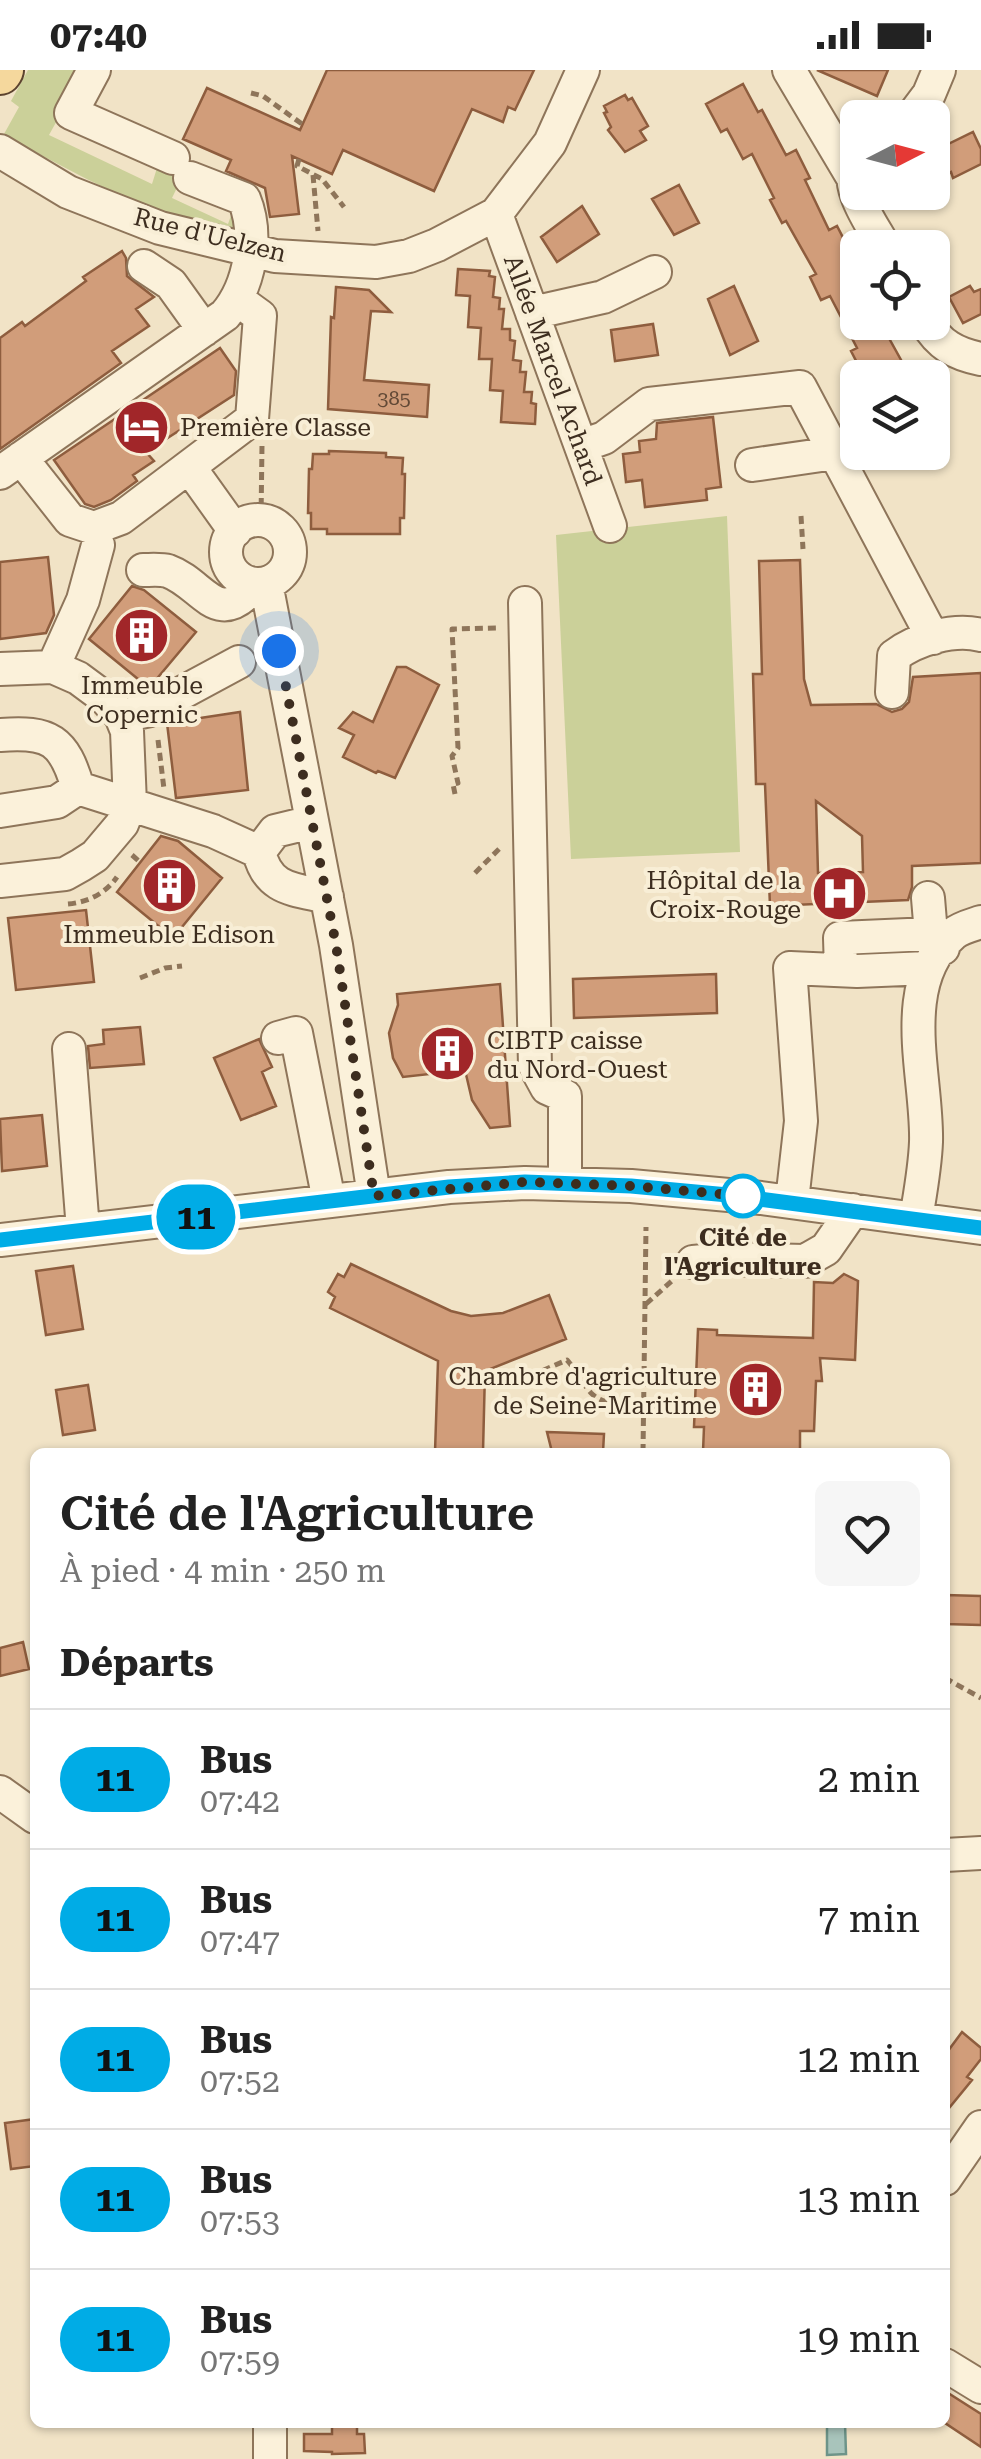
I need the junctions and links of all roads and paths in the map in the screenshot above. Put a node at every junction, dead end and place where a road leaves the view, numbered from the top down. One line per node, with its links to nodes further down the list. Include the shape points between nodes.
1 (94, 70): 15 (street, via 72,113 244,199 252,217)
2 (583, 70): 13 (street, Rue d'Uelzen, via 550,143)
3 (789, 70): 8 (street)
4 (940, 70): 6 (street)
5 (251, 93): 7 (path)
6 (924, 100)
7 (302, 124)
8 (840, 145)
9 (0, 151): 15 (street, Rue d'Uelzen, via 68,192 160,228)
10 (299, 159): 11 (path, via 297,166)
11 (313, 176): 12 (path); 14 (path)
12 (344, 207)
13 (496, 214): 15 (street, Rue d'Uelzen, via 437,245 376,262); 19 (street, Allée Marcel Achard)
14 (320, 244)
15 (250, 250): 18 (street)
16 (144, 266): 20 (street, via 171,284)
17 (655, 272): 19 (street, via 603,298)
18 (238, 300): 20 (street); 27 (street, via 260,316 252,419)
19 (532, 313): 23 (street, Allée Marcel Achard)
20 (204, 330): 26 (street)
21 (938, 340): 22 (street)
22 (981, 358)
23 (581, 446): 24 (street, via 604,438 650,404 800,387); 29 (street, Allée Marcel Achard)
24 (835, 452): 25 (street); 37 (street)
25 (752, 465)
26 (10, 466): 27 (street, via 70,520 94,528 122,518)
27 (190, 468): 30 (street)
28 (802, 516): 32 (path)
29 (610, 526)
30 (234, 530): 34 (street, via 228,562 238,577); 34 (street, via 261,520 286,537 286,567)
31 (98, 545): 39 (street)
32 (803, 549)
33 (143, 570): 34 (street, via 167,571 218,605 232,604)
34 (260, 584): 50 (street)
35 (526, 616): 47 (path, via 452,629); 63 (street, via 535,1066 547,1088 566,1096)
36 (981, 634): 37 (street)
37 (933, 638): 41 (street, via 894,656)
38 (238, 662): 42 (street, via 150,710)
39 (53, 667): 40 (street); 42 (street, via 78,678)
40 (0, 669)
41 (892, 692)
42 (121, 716): 48 (street)
43 (0, 735): 46 (street, via 54,740 69,758)
44 (160, 760): 45 (path)
45 (172, 760)
46 (78, 788): 48 (street); 49 (street, via 57,802)
47 (455, 794)
48 (130, 804): 51 (street); 54 (street, via 95,856 65,874)
49 (0, 811)
50 (312, 822): 51 (street, via 275,831); 55 (street)
51 (258, 852): 55 (street, via 263,870 279,885)
52 (132, 856): 53 (path)
53 (140, 862)
54 (0, 881)
55 (326, 897): 64 (street)
56 (928, 898): 58 (street)
57 (981, 922): 58 (street)
58 (934, 950): 66 (street, via 841,970 790,968 801,1121); 68 (street, via 919,1012 926,1141)
59 (182, 966): 60 (path)
60 (140, 978)
61 (278, 1038): 65 (street, via 296,1033)
62 (69, 1050): 71 (street)
63 (565, 1184): 64 (street); 66 (street)
64 (374, 1196): 65 (street)
65 (329, 1201): 71 (street)
66 (792, 1201): 67 (street)
67 (853, 1210): 68 (street); 73 (street, via 826,1249 805,1262)
68 (916, 1219): 70 (street)
69 (646, 1228): 74 (path)
70 (981, 1228)
71 (83, 1230): 72 (street)
72 (0, 1240)
73 (693, 1262): 74 (path)
74 (646, 1304): 76 (path)
75 (507, 1386): 76 (path, via 566,1360 592,1394 614,1404)
76 (644, 1404): 77 (path); 78 (path)
77 (671, 1406)
78 (642, 1448)
79 (950, 1681): 80 (path)
80 (981, 1698)
81 (0, 1792): 82 (street)
82 (30, 1813)
83 (981, 1853): 84 (street)
84 (950, 1855)
85 (981, 2128): 86 (street)
86 (950, 2172)
87 (950, 2368): 88 (street)
88 (981, 2386)
89 (270, 2428): 90 (street)
90 (270, 2459)

